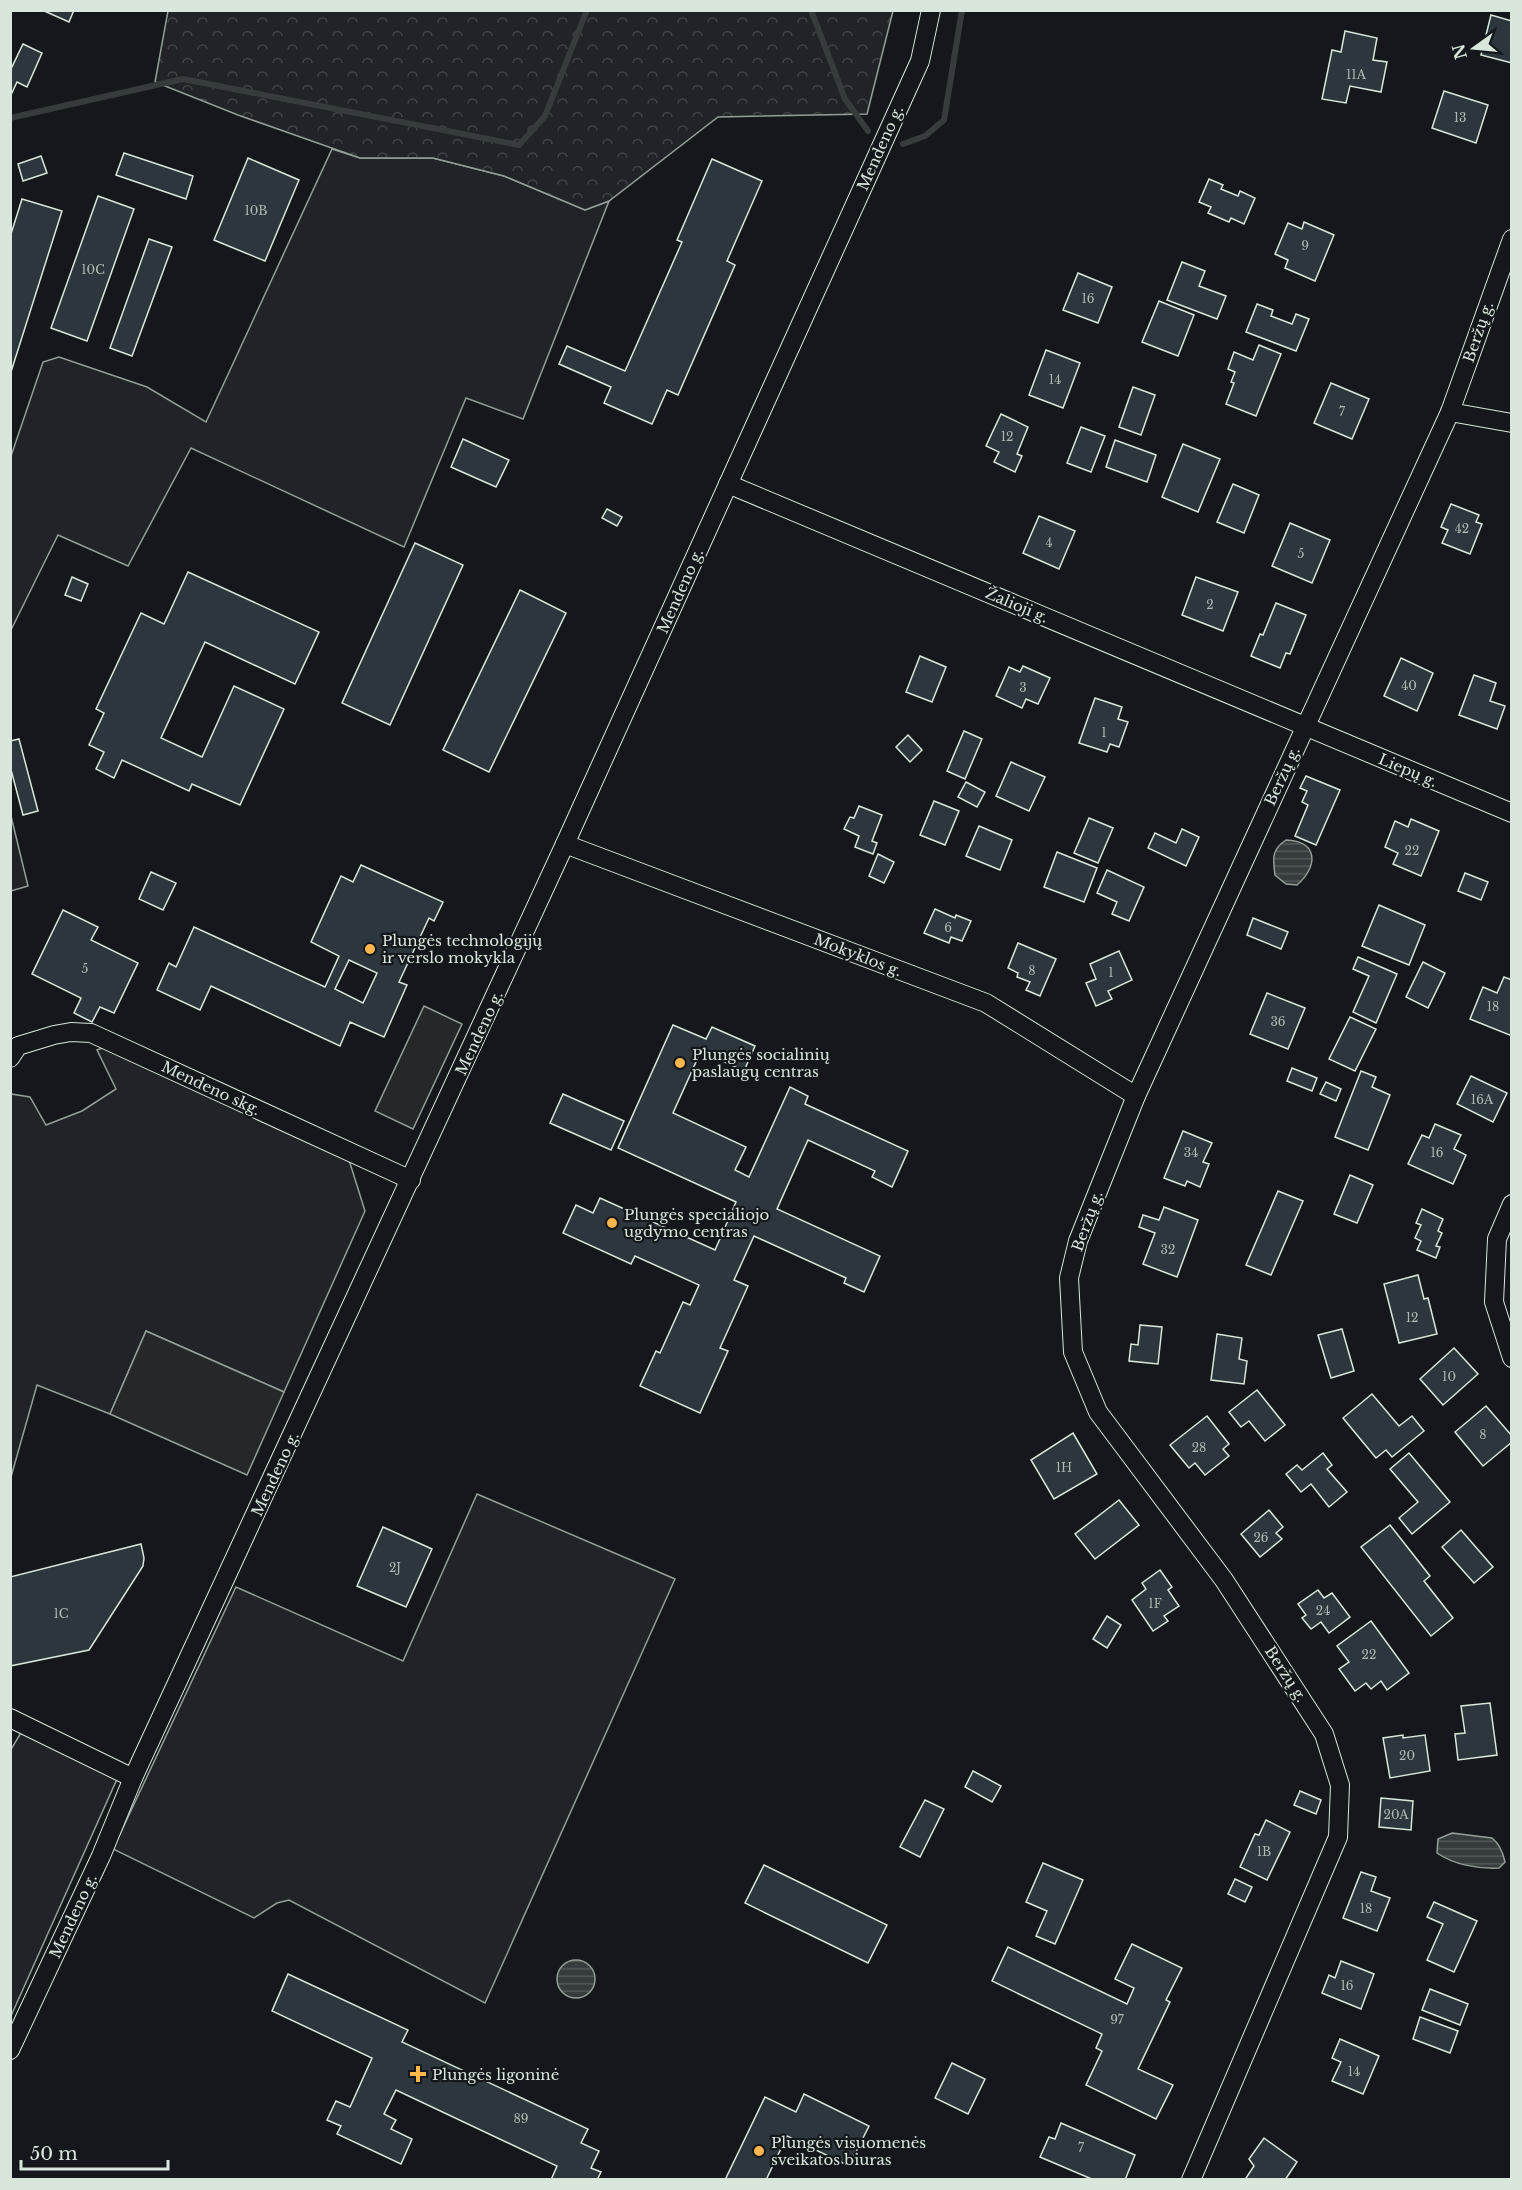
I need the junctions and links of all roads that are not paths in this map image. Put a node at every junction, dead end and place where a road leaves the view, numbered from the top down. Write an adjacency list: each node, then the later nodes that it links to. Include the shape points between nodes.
1 (931, 10): 5 (street, Mendeno g., via 920,61)
2 (1512, 239): 3 (street, Beržų g.)
3 (1450, 412): 4 (street); 6 (street, Beržų g.)
4 (1512, 423)
5 (728, 484): 6 (street, Žalioji g.); 8 (street, Mendeno g.)
6 (1305, 726): 7 (street, Liepų g.); 10 (street, Beržų g.)
7 (1512, 813)
8 (565, 844): 10 (street, Mokyklos g., via 986,1004); 11 (street, Mendeno g.)
9 (10, 1058): 11 (street, Mendeno skg., via 18,1046 62,1034 92,1033)
10 (1136, 1096): 17 (street, Beržų g., via 1078,1241 1071,1269 1073,1352 1098,1412 1224,1580 1324,1734 1340,1785 1338,1837)
11 (411, 1180): 15 (street, Mendeno g.)
12 (1512, 1204): 13 (street, via 1497,1239 1494,1302)
13 (1512, 1358)
14 (10, 1718): 15 (street)
15 (133, 1778): 16 (street, Mendeno g.)
16 (10, 2050)
17 (1191, 2180)

